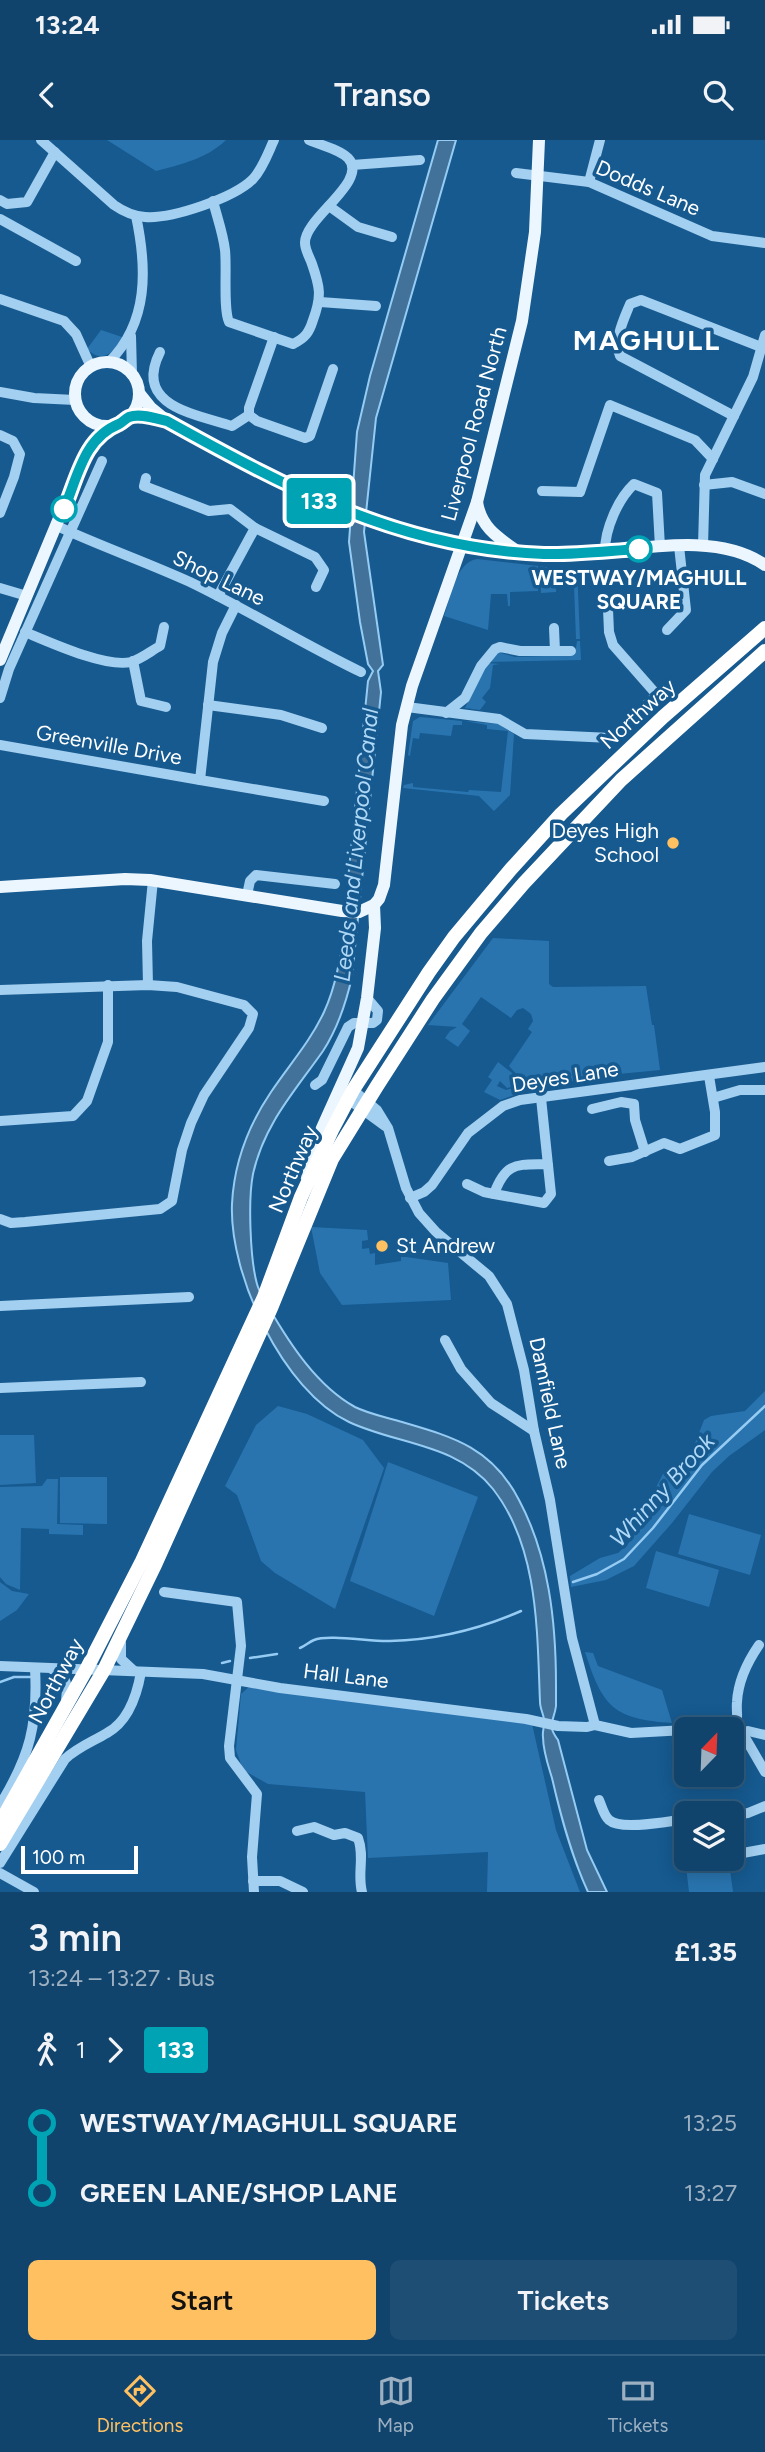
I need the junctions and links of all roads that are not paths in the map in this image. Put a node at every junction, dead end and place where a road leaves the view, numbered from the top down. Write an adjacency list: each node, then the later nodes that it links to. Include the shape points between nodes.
1 (41, 140): 6 (street)
2 (274, 140): 12 (street, via 253,179)
3 (309, 140): 8 (street, via 347,157)
4 (539, 140): 10 (main road, Liverpool Road North)
5 (600, 140): 11 (street)
6 (55, 152): 13 (street, via 27,202); 15 (street, via 114,205)
7 (419, 160): 8 (street)
8 (352, 165): 14 (street, via 345,187)
9 (516, 173): 10 (street, Dodds Lane)
10 (538, 175): 11 (street, Dodds Lane); 51 (main road, Liverpool Road North, via 522,321)
11 (589, 182): 18 (street, Dodds Lane, via 712,236)
12 (212, 201): 15 (street, via 160,216); 25 (street, via 225,246 225,314 229,322)
13 (3, 202): 16 (street)
14 (329, 206): 17 (street, via 358,227); 21 (street, via 312,224 305,244)
15 (136, 216): 23 (street, via 144,280)
16 (0, 219): 19 (street)
17 (392, 237)
18 (765, 243)
19 (76, 261)
20 (0, 299): 29 (street, via 64,321 76,334)
21 (320, 302): 22 (street); 25 (street, via 302,340 293,344)
22 (376, 306)
23 (131, 332): 28 (street); 31 (street)
24 (765, 335): 26 (street)
25 (274, 337): 37 (street)
26 (761, 347): 32 (street); 38 (street, via 641,300 630,304 625,316 617,347 620,356)
27 (159, 352): 37 (street, via 152,376 158,394 170,406 232,426)
28 (109, 362): 29 (main road); 31 (main road)
29 (91, 367): 36 (main road, via 80,376)
30 (334, 369): 37 (street, via 310,436 305,438)
31 (132, 375): 35 (main road)
32 (752, 377): 33 (street); 38 (street)
33 (765, 380)
34 (0, 392): 36 (street)
35 (139, 393): 40 (main road); 41 (main road)
36 (75, 400): 39 (main road)
37 (249, 415)
38 (734, 416): 45 (street)
39 (85, 417): 42 (main road); 44 (main road)
40 (129, 417): 41 (main road); 42 (main road)
41 (167, 421): 56 (main road, via 277,482 335,508)
42 (110, 426): 44 (main road)
43 (0, 435): 52 (street, via 13,441 20,454)
44 (87, 451): 53 (main road)
45 (713, 459): 48 (street); 49 (street, via 695,440 610,405 580,492)
46 (102, 461): 55 (street)
47 (146, 478): 54 (street, via 144,486 209,511 230,509)
48 (704, 485): 50 (street, via 732,482); 57 (street)
49 (542, 491)
50 (765, 494)
51 (477, 502): 56 (main road, Liverpool Road North); 61 (main road, via 486,528)
52 (0, 513)
53 (57, 526): 55 (street, Shop Lane); 65 (main road)
54 (255, 528): 64 (street, via 314,557 324,570); 66 (street)
55 (69, 532): 66 (street, Shop Lane); 73 (street)
56 (461, 543): 61 (main road); 83 (main road, Liverpool Road North)
57 (703, 545): 58 (main road); 62 (main road, via 732,550)
58 (679, 546): 59 (main road); 72 (street, via 686,610)
59 (660, 547): 60 (main road); 60 (street, via 657,493 634,484 623,495)
60 (605, 551): 61 (main road)
61 (520, 552)
62 (765, 565)
63 (0, 587): 65 (street)
64 (316, 587)
65 (27, 596): 77 (main road)
66 (218, 596): 67 (street, Shop Lane)
67 (236, 605): 79 (street, Shop Lane); 81 (street, Greenville Drive, via 217,646)
68 (608, 609): 84 (street, via 613,645 657,695 611,738 525,734 499,719)
69 (164, 626): 78 (street, via 160,646)
70 (554, 628): 75 (street)
71 (765, 628): 104 (highway, Northway, via 653,726 510,869 429,972)
72 (667, 630)
73 (25, 632): 78 (street, via 91,656); 80 (street)
74 (571, 650): 75 (street)
75 (555, 651): 84 (street, via 495,649 466,698)
76 (765, 651): 104 (highway, Northway, via 621,780 524,883 481,933)
77 (0, 660)
78 (133, 661): 82 (street, via 141,702)
79 (361, 672)
80 (0, 698)
81 (208, 705): 85 (street, via 281,715); 87 (street, Greenville Drive)
82 (166, 707)
83 (407, 707): 84 (street); 93 (main road, Liverpool Road North, via 384,885)
84 (446, 713)
85 (322, 727)
86 (0, 745): 87 (street, Greenville Drive)
87 (200, 780): 88 (street)
88 (324, 801)
89 (153, 880): 91 (main road); 92 (main road); 95 (street)
90 (335, 884): 92 (street, via 256,875)
91 (0, 887)
92 (247, 895): 93 (main road, via 342,911 359,912)
93 (374, 905): 97 (main road, Liverpool Road North)
94 (108, 985): 95 (street); 96 (street); 106 (street, via 108,1042 81,1109 74,1116)
95 (148, 985): 114 (street, via 177,987 244,1005 253,1014 191,1124 172,1201 160,1209 11,1223)
96 (0, 990)
97 (362, 1022): 100 (street, via 348,1027 322,1080); 112 (main road, Liverpool Road North, via 358,1048 322,1128)
98 (765, 1067): 99 (street, Deyes Lane)
99 (709, 1076): 102 (street, Deyes Lane); 103 (street)
100 (315, 1085)
101 (765, 1090): 103 (street, via 740,1090)
102 (541, 1098): 109 (street); 113 (street, Deyes Lane, via 511,1103 489,1115 468,1133 432,1185)
103 (713, 1098): 107 (street, via 715,1135 680,1149 664,1143)
104 (357, 1100): 112 (highway, Northway, via 332,1130); 113 (street, Damfield Lane, via 388,1128); 116 (highway, Northway)
105 (592, 1109): 107 (street, via 621,1102 634,1104)
106 (0, 1121)
107 (645, 1152): 108 (street)
108 (609, 1161)
109 (548, 1164): 111 (street, via 508,1170 500,1176); 111 (street, via 551,1194 544,1203)
110 (467, 1184): 111 (street)
111 (494, 1194)
112 (301, 1197): 116 (highway, Northway)
113 (410, 1198): 122 (street, Damfield Lane, via 436,1232 489,1276 507,1304)
114 (0, 1219)
115 (189, 1297): 117 (street)
116 (267, 1303): 118 (highway, Northway)
117 (0, 1306)
118 (257, 1326): 124 (highway, Northway); 129 (highway, Northway)
119 (445, 1340): 122 (street, via 461,1369 491,1403)
120 (141, 1382): 121 (street)
121 (0, 1388)
122 (534, 1431): 135 (street, Damfield Lane, via 572,1638)
123 (164, 1592): 132 (street, via 237,1602 241,1646)
124 (123, 1632): 130 (highway, Northway); 131 (street, via 120,1656)
125 (762, 1645): 134 (street, via 748,1663 740,1686)
126 (0, 1666): 127 (street, Hall Lane)
127 (35, 1668): 128 (street, Hall Lane); 142 (street, Northway, via 30,1740)
128 (49, 1669): 129 (street, Hall Lane); 133 (street, via 66,1681)
129 (86, 1670): 130 (street, Hall Lane); 133 (highway, Northway)
130 (104, 1670): 131 (street, Hall Lane); 148 (highway, Northway)
131 (138, 1672): 132 (street, Hall Lane); 151 (street, via 138,1690 126,1715 110,1732 79,1746 65,1759)
132 (236, 1679): 135 (street, Hall Lane, via 558,1726); 153 (street, via 230,1758 257,1794)
133 (64, 1711): 146 (highway, Northway)
134 (738, 1717)
135 (595, 1725): 136 (street, Hall Lane, via 631,1732)
136 (674, 1730)
137 (744, 1731): 138 (street)
138 (765, 1735)
139 (744, 1739): 140 (street)
140 (765, 1772)
141 (599, 1800): 145 (street, via 606,1819 614,1824)
142 (0, 1805)
143 (765, 1807): 144 (street)
144 (744, 1814)
145 (674, 1820)
146 (0, 1823)
147 (297, 1830): 156 (street, via 314,1827 358,1838 363,1851)
148 (0, 1843)
149 (765, 1849): 150 (street)
150 (744, 1853)
151 (0, 1863)
152 (0, 1873): 154 (street)
153 (254, 1886): 155 (street, via 280,1881)
154 (34, 1892)
155 (303, 1892)
156 (362, 1892)

